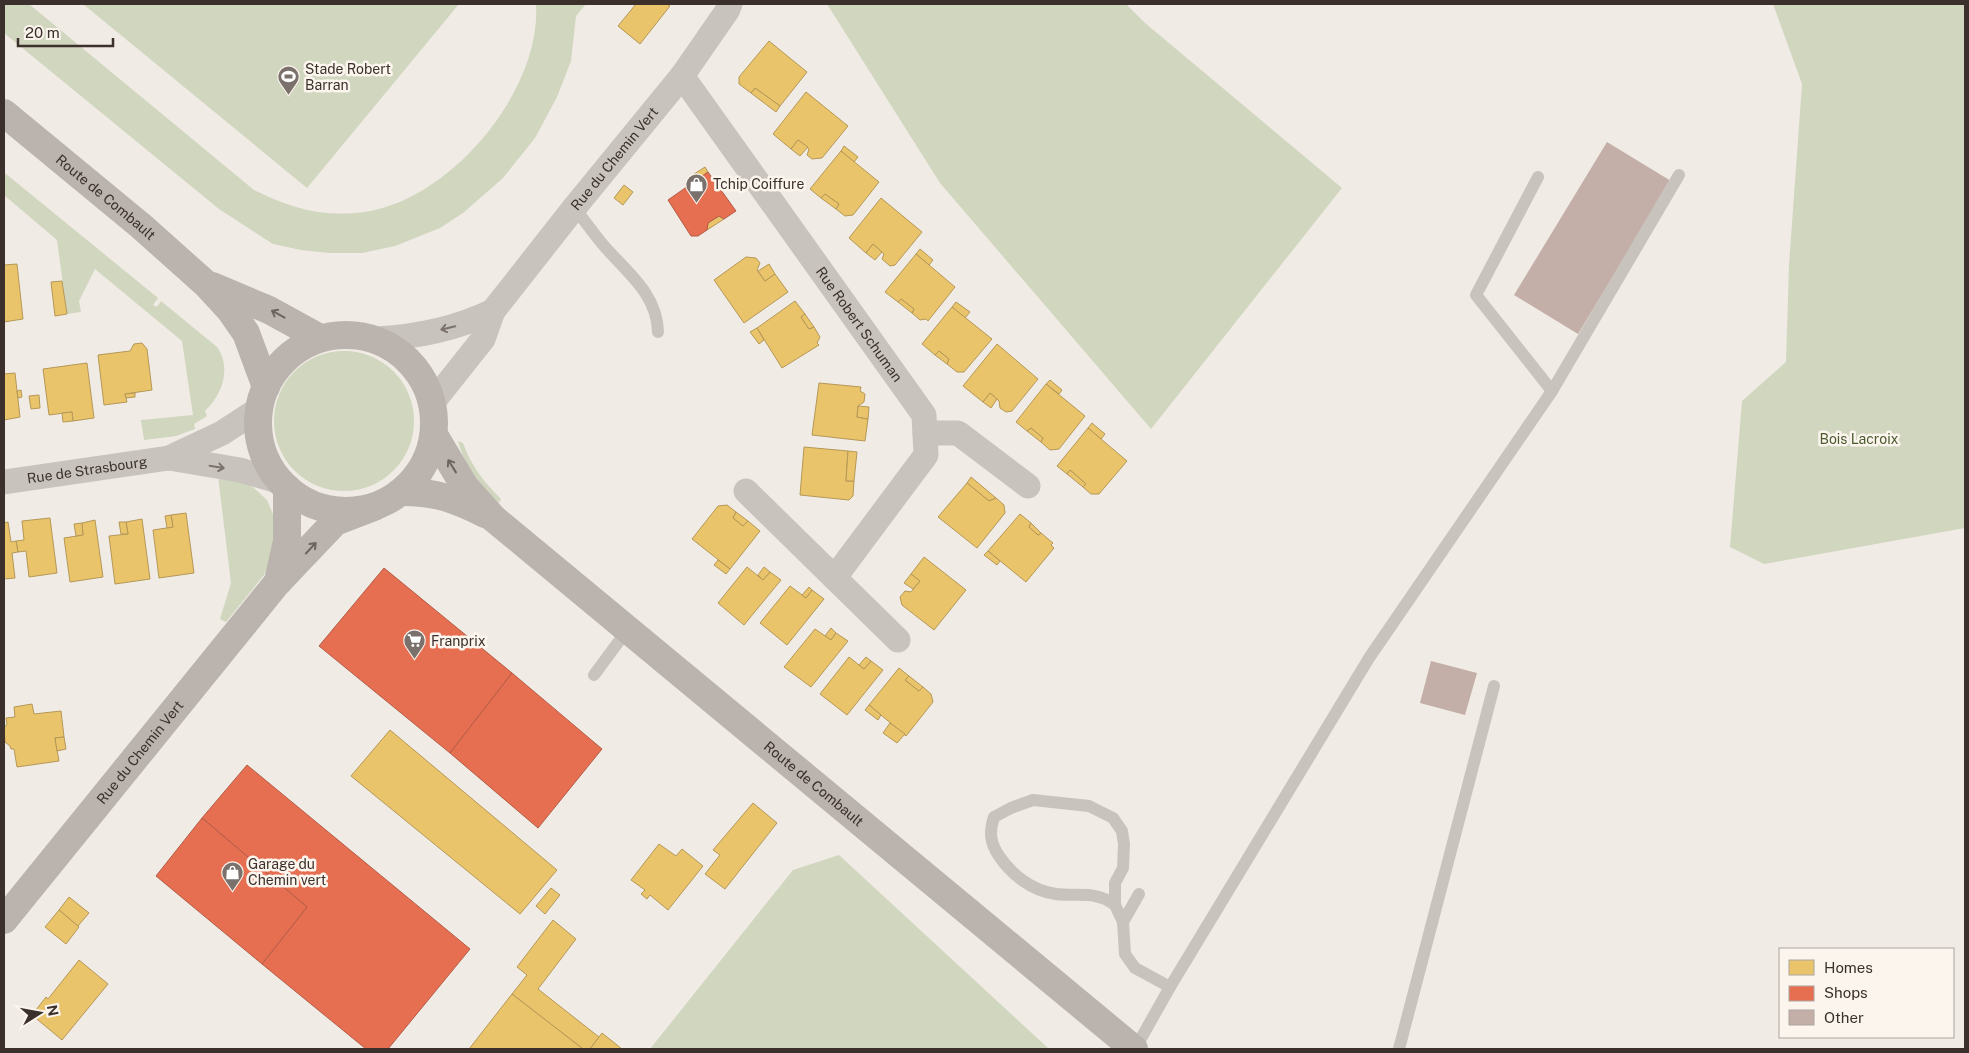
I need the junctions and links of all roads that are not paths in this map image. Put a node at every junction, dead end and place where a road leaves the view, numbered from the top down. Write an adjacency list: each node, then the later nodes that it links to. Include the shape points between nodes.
1 (730, 4): 2 (street, Rue du Chemin Vert)
2 (682, 76): 6 (street, Rue du Chemin Vert); 15 (street, Rue Robert Schuman, via 924,415)
3 (4, 113): 7 (street, Route de Combault)
4 (1679, 174): 12 (lane)
5 (1538, 177): 12 (lane, via 1476,295)
6 (574, 208): 8 (street, Rue du Chemin Vert); 9 (lane, via 638,280 654,309)
7 (206, 284): 10 (street, Route de Combault, one-way to 7, via 269,310); 13 (street, Route de Combault, via 246,332)
8 (493, 311): 11 (street, Rue du Chemin Vert, one-way to 11, via 470,322 417,336); 14 (street, Rue du Chemin Vert, via 483,339)
9 (658, 332)
10 (320, 338): 11 (street, Route de Combault, via 348,335); 13 (street, Route de Combault, via 293,352 278,368)
11 (375, 339): 14 (street, Route de Combault, via 412,363)
12 (1552, 391): 35 (lane, via 1369,658)
13 (262, 398): 17 (street, Rue de Strasbourg, via 222,433); 19 (street, Route de Combault, via 259,429 262,448 266,460)
14 (433, 402): 16 (street, Route de Combault)
15 (925, 432): 20 (street, via 958,432); 25 (street, Rue Robert Schuman, via 926,455)
16 (434, 436): 22 (street, Route de Combault, via 418,476); 24 (street, Route de Combault, one-way to 16, via 465,487)
17 (170, 458): 18 (street, Rue de Strasbourg); 19 (street, Rue de Strasbourg, one-way to 19, via 240,470)
18 (4, 482)
19 (284, 485): 23 (street, Route de Combault, via 301,499 318,507 337,511); 26 (street, Rue du Chemin Vert, via 287,541)
20 (1028, 486)
21 (746, 491): 25 (street)
22 (403, 492): 23 (street, Route de Combault); 24 (street, Route de Combault, via 426,492 457,500)
23 (374, 507): 26 (street, Rue du Chemin Vert, one-way to 23, via 335,522)
24 (493, 518): 27 (street, Route de Combault)
25 (835, 578): 28 (street)
26 (277, 583): 33 (street, Rue du Chemin Vert)
27 (628, 629): 29 (lane); 36 (street, Route de Combault)
28 (898, 640)
29 (594, 675)
30 (1494, 686): 37 (lane)
31 (1139, 894): 34 (lane)
32 (1116, 905): 32 (lane, via 1115,882 1123,868 1124,844 1122,831 1113,818 1089,806 1032,800 994,817 989,830 993,848 1016,878 1055,894 1098,896); 34 (lane)
33 (4, 920)
34 (1123, 922): 35 (lane, via 1125,954 1135,968)
35 (1170, 987): 36 (lane)
36 (1134, 1049)
37 (1399, 1049)

